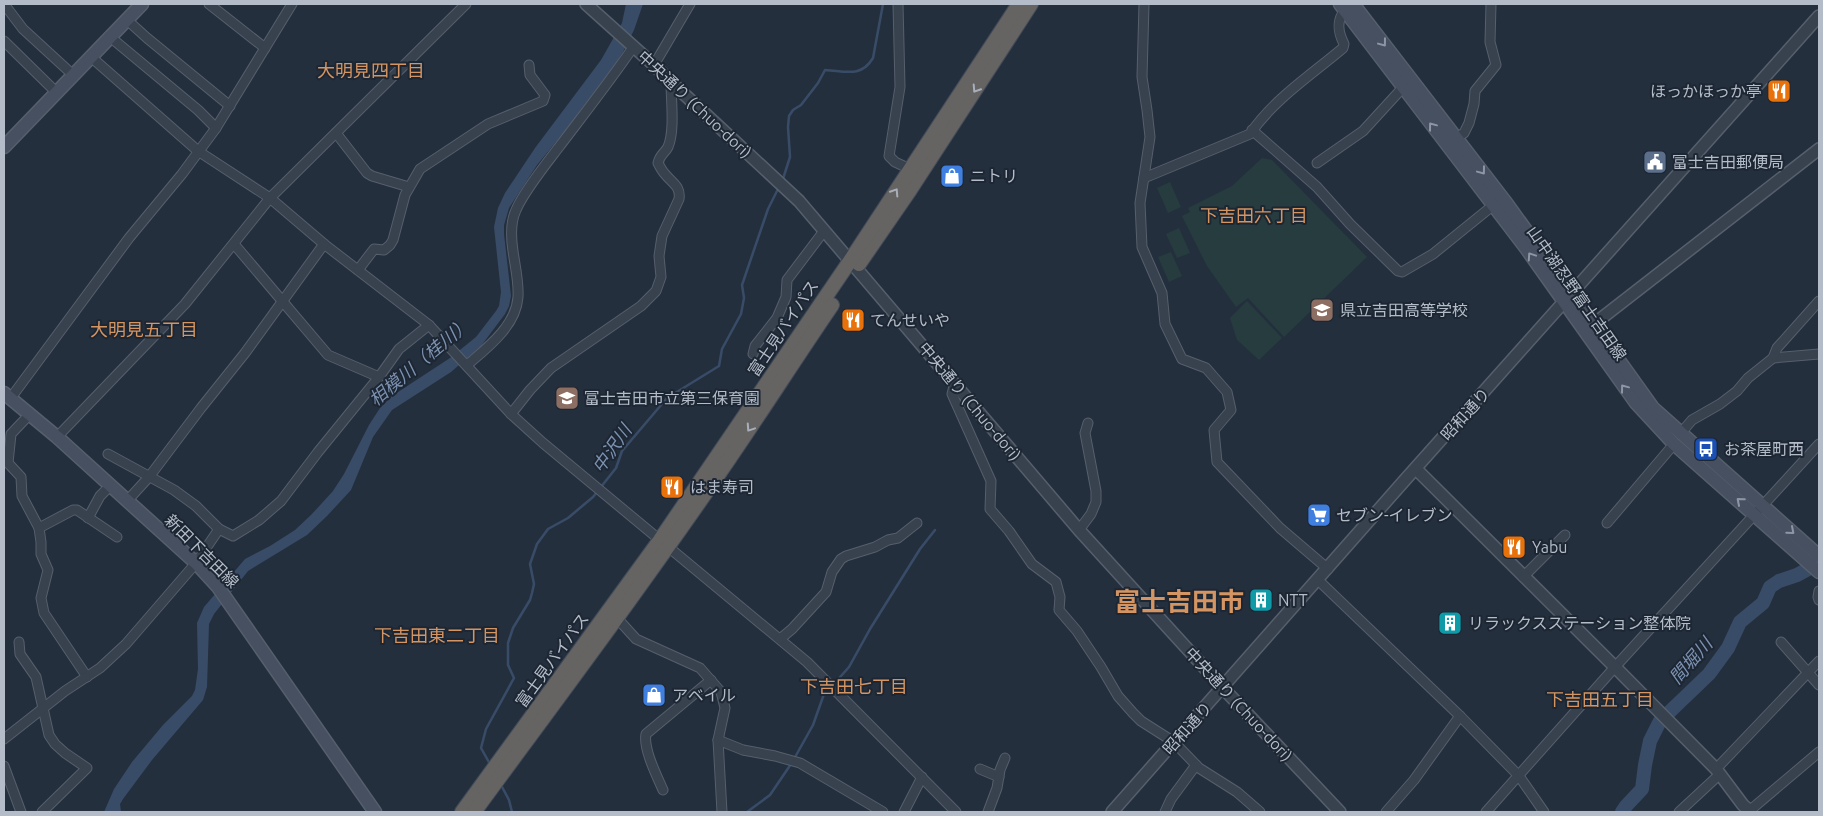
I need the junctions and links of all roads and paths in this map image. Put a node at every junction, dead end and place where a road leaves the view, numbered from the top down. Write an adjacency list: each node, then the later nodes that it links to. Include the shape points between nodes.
1 (4, 4): 23 (street, via 23,28)
2 (209, 4): 19 (street)
3 (292, 4): 19 (street)
4 (466, 4): 30 (street)
5 (586, 4): 18 (street, 中央通り (Chuo-dori))
6 (690, 4): 22 (street)
7 (898, 4): 36 (street, via 900,87 888,156)
8 (1019, 4): 36 (highway, 富士見バイパス)
9 (1031, 4): 44 (highway, 富士見バイパス, one-way to 44, via 910,190)
10 (1144, 4): 37 (street, via 1142,77 1150,137)
11 (1490, 4): 31 (street, via 1490,42 1496,65 1475,91 1464,133)
12 (139, 5): 15 (main road)
13 (1346, 6): 25 (main road, 山中湖忍野富士吉田線); 29 (street, via 1338,20 1343,48 1285,94)
14 (1819, 16): 46 (street, 昭和通り)
15 (126, 19): 16 (main road); 27 (street)
16 (109, 36): 20 (main road); 28 (street)
17 (4, 41): 26 (street)
18 (633, 46): 22 (street, 中央通り (Chuo-dori)); 54 (street, via 518,205 512,232 518,290 516,307 501,332)
19 (265, 48): 27 (street)
20 (90, 56): 23 (main road); 34 (street)
21 (529, 65): 38 (street, via 530,75 546,95 543,101 488,124 420,169)
22 (654, 65): 24 (street, 中央通り (Chuo-dori))
23 (72, 74): 26 (main road)
24 (671, 82): 41 (street, 中央通り (Chuo-dori), via 799,201); 58 (street, via 671,131 668,147 659,156 658,163 680,192 662,236 659,256 661,277 656,291 641,306 551,368)
25 (1407, 84): 31 (main road, 山中湖忍野富士吉田線); 35 (street, via 1363,131)
26 (56, 92): 32 (main road)
27 (230, 106): 28 (street)
28 (216, 128): 34 (street)
29 (1252, 130): 37 (street, via 1250,134); 40 (street, via 1312,182 1350,224 1402,272 1433,254)
30 (336, 133): 38 (street, via 367,173); 39 (street)
31 (1452, 141): 40 (main road, 山中湖忍野富士吉田線)
32 (4, 147)
33 (1819, 149): 49 (street)
34 (198, 151): 39 (street); 57 (street)
35 (1317, 162)
36 (910, 169): 44 (highway, 富士見バイパス, one-way to 36)
37 (1144, 178): 81 (street, via 1140,203 1142,247 1162,293 1165,324 1182,359 1206,368 1227,392 1231,410 1214,430 1218,462 1280,528)
38 (409, 187): 45 (street, via 390,245 384,250 374,249)
39 (270, 198): 42 (street); 43 (street)
40 (1497, 202): 46 (main road, 山中湖忍野富士吉田線)
41 (824, 231): 44 (street, 中央通り (Chuo-dori)); 51 (street, via 787,280 786,297)
42 (234, 244): 48 (street); 61 (street, via 185,304)
43 (324, 244): 45 (street); 48 (street)
44 (853, 264): 56 (street, 中央通り (Chuo-dori)); 78 (highway, 富士見バイパス, via 729,459)
45 (358, 270): 50 (street)
46 (1568, 299): 49 (main road, 山中湖忍野富士吉田線); 62 (main road, 山中湖忍野富士吉田線, one-way to 46, via 1636,403); 65 (street, 昭和通り)
47 (1819, 301): 53 (street, via 1777,348)
48 (283, 302): 55 (street, via 328,355); 66 (street)
49 (1594, 324): 62 (main road, 山中湖忍野富士吉田線)
50 (429, 326): 54 (street); 55 (street, via 399,349)
51 (753, 354)
52 (1819, 354): 53 (street)
53 (1773, 358): 62 (street, via 1737,391 1692,420)
54 (467, 365): 58 (street)
55 (379, 377): 74 (street, via 281,501 233,536)
56 (955, 383): 75 (street, 中央通り (Chuo-dori)); 102 (street, via 952,394 991,481 990,509 1032,564 1056,582 1059,610 1118,696 1141,721)
57 (6, 399): 59 (main road, 新田下吉田線)
58 (512, 414): 78 (street)
59 (29, 415): 61 (main road, 新田下吉田線); 73 (street, via 11,434 8,464 21,477 22,496)
60 (1088, 423): 75 (street, via 1084,433 1096,502)
61 (57, 437): 67 (main road, 新田下吉田線)
62 (1677, 439): 69 (main road, 山中湖忍野富士吉田線); 72 (street)
63 (1819, 444): 69 (street)
64 (108, 454): 66 (street)
65 (1416, 469): 81 (street, 昭和通り); 83 (street)
66 (149, 477): 68 (street); 74 (street, via 196,506)
67 (110, 486): 68 (main road, 新田下吉田線); 70 (street, via 100,496)
68 (127, 501): 80 (main road, 新田下吉田線)
69 (1759, 511): 79 (main road, 山中湖忍野富士吉田線); 92 (street)
70 (88, 518): 73 (street, via 73,510); 77 (street)
71 (917, 523): 88 (street, via 898,538 841,559 832,572 826,592)
72 (1607, 523)
73 (39, 528): 94 (street, via 41,554 48,570 41,598 44,614)
74 (218, 529): 80 (street)
75 (1079, 530): 97 (street, 中央通り (Chuo-dori))
76 (1565, 536): 83 (street)
77 (117, 538)
78 (664, 543): 87 (highway, 富士見バイパス); 88 (street); 109 (highway, 富士見バイパス)
79 (1811, 554): 82 (main road, 山中湖忍野富士吉田線)
80 (196, 563): 94 (street, via 126,644); 116 (main road, 新田下吉田線, via 230,602)
81 (1328, 569): 84 (street, 昭和通り)
82 (1818, 571)
83 (1523, 577): 92 (street)
84 (1318, 580): 97 (street, 昭和通り); 99 (street)
85 (1819, 592): 86 (street)
86 (1819, 600)
87 (617, 618): 95 (street, via 636,639 700,668); 109 (highway, 富士見バイパス)
88 (780, 639): 111 (street)
89 (19, 642): 98 (street, via 20,654 36,677)
90 (1781, 642): 93 (street)
91 (1819, 661): 93 (street)
92 (1615, 667): 108 (street); 110 (street)
93 (1807, 672): 96 (street); 108 (street)
94 (87, 677): 98 (street)
95 (712, 680): 101 (street, via 721,692 725,708); 113 (street, via 646,734 648,751)
96 (1819, 685)
97 (1222, 688): 102 (street, 昭和通り); 127 (street, 中央通り (Chuo-dori))
98 (43, 708): 100 (street); 115 (street, via 52,740 65,754 87,768)
99 (1460, 716): 110 (street); 128 (street, via 1414,780)
100 (4, 739)
101 (718, 740): 119 (street); 120 (street, via 743,750 800,763)
102 (1174, 742): 105 (street); 124 (street, 昭和通り)
103 (1819, 752): 132 (street)
104 (1005, 758): 112 (street)
105 (1196, 764): 125 (street); 126 (street, via 1238,792)
106 (4, 766): 114 (street)
107 (980, 769): 112 (street)
108 (1718, 772): 131 (street); 132 (street)
109 (495, 776): 117 (highway, 富士見バイパス); 118 (highway, 富士見バイパス)
110 (1519, 776): 129 (street); 130 (street)
111 (922, 777): 121 (street); 122 (street)
112 (998, 777): 123 (street)
113 (663, 790)
114 (22, 812)
115 (42, 812)
116 (376, 812)
117 (462, 812)
118 (474, 812)
119 (722, 812)
120 (883, 812)
121 (904, 812)
122 (956, 812)
123 (988, 812)
124 (1112, 812)
125 (1165, 812)
126 (1260, 812)
127 (1340, 812)
128 (1386, 812)
129 (1486, 812)
130 (1544, 812)
131 (1679, 812)
132 (1750, 812)

